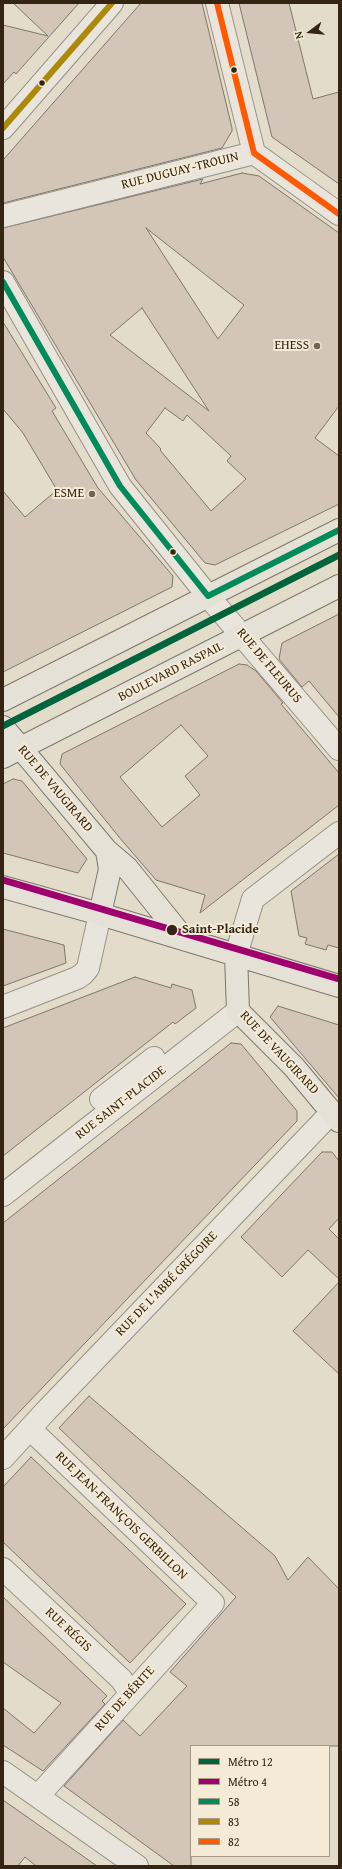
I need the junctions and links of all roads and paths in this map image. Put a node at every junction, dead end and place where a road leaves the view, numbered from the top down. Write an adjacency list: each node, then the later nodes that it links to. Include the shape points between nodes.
1 (112, 3): 3 (street)
2 (217, 3): 4 (street, RUE DUGUAY-TROUIN)
3 (3, 128)
4 (254, 153): 5 (street); 6 (street, RUE DUGUAY-TROUIN)
5 (339, 214)
6 (3, 216)
7 (3, 282): 10 (street, RUE DE FLEURUS, via 120,486)
8 (339, 530): 10 (main road)
9 (339, 586): 11 (main road, BOULEVARD RASPAIL)
10 (208, 596): 11 (street, RUE DE FLEURUS); 12 (main road)
11 (243, 635): 14 (street, RUE DE FLEURUS); 15 (main road, BOULEVARD RASPAIL)
12 (3, 700)
13 (3, 727): 15 (main road, RUE DE VAUGIRARD)
14 (339, 749)
15 (12, 753): 17 (main road, RUE DE VAUGIRARD)
16 (339, 833): 21 (street, via 253,899)
17 (107, 851): 19 (main road, via 110,869); 20 (main road, RUE DE VAUGIRARD, via 127,868)
18 (3, 888): 19 (main road)
19 (100, 914): 20 (main road); 23 (street, via 88,968 83,974)
20 (184, 939): 21 (main road)
21 (236, 955): 22 (main road); 24 (main road, RUE DE VAUGIRARD)
22 (339, 986)
23 (3, 1007)
24 (238, 1011): 25 (street, RUE SAINT-PLACIDE); 27 (main road, RUE DE VAUGIRARD, via 294,1067)
25 (185, 1053): 26 (street, via 158,1055); 28 (street, RUE SAINT-PLACIDE)
26 (101, 1099)
27 (336, 1116): 29 (street, RUE DE L'ABBÉ GRÉGOIRE)
28 (3, 1195)
29 (30, 1429): 30 (street, RUE DE L'ABBÉ GRÉGOIRE); 32 (street, RUE JEAN-FRANÇOIS GERBILLON)
30 (3, 1458)
31 (3, 1569): 33 (street, RUE RÉGIS, via 121,1680)
32 (213, 1603): 33 (street, RUE DE BÉRITE)
33 (130, 1692): 35 (street, RUE DE BÉRITE)
34 (3, 1772): 35 (street)
35 (38, 1796): 36 (street)
36 (137, 1866)

